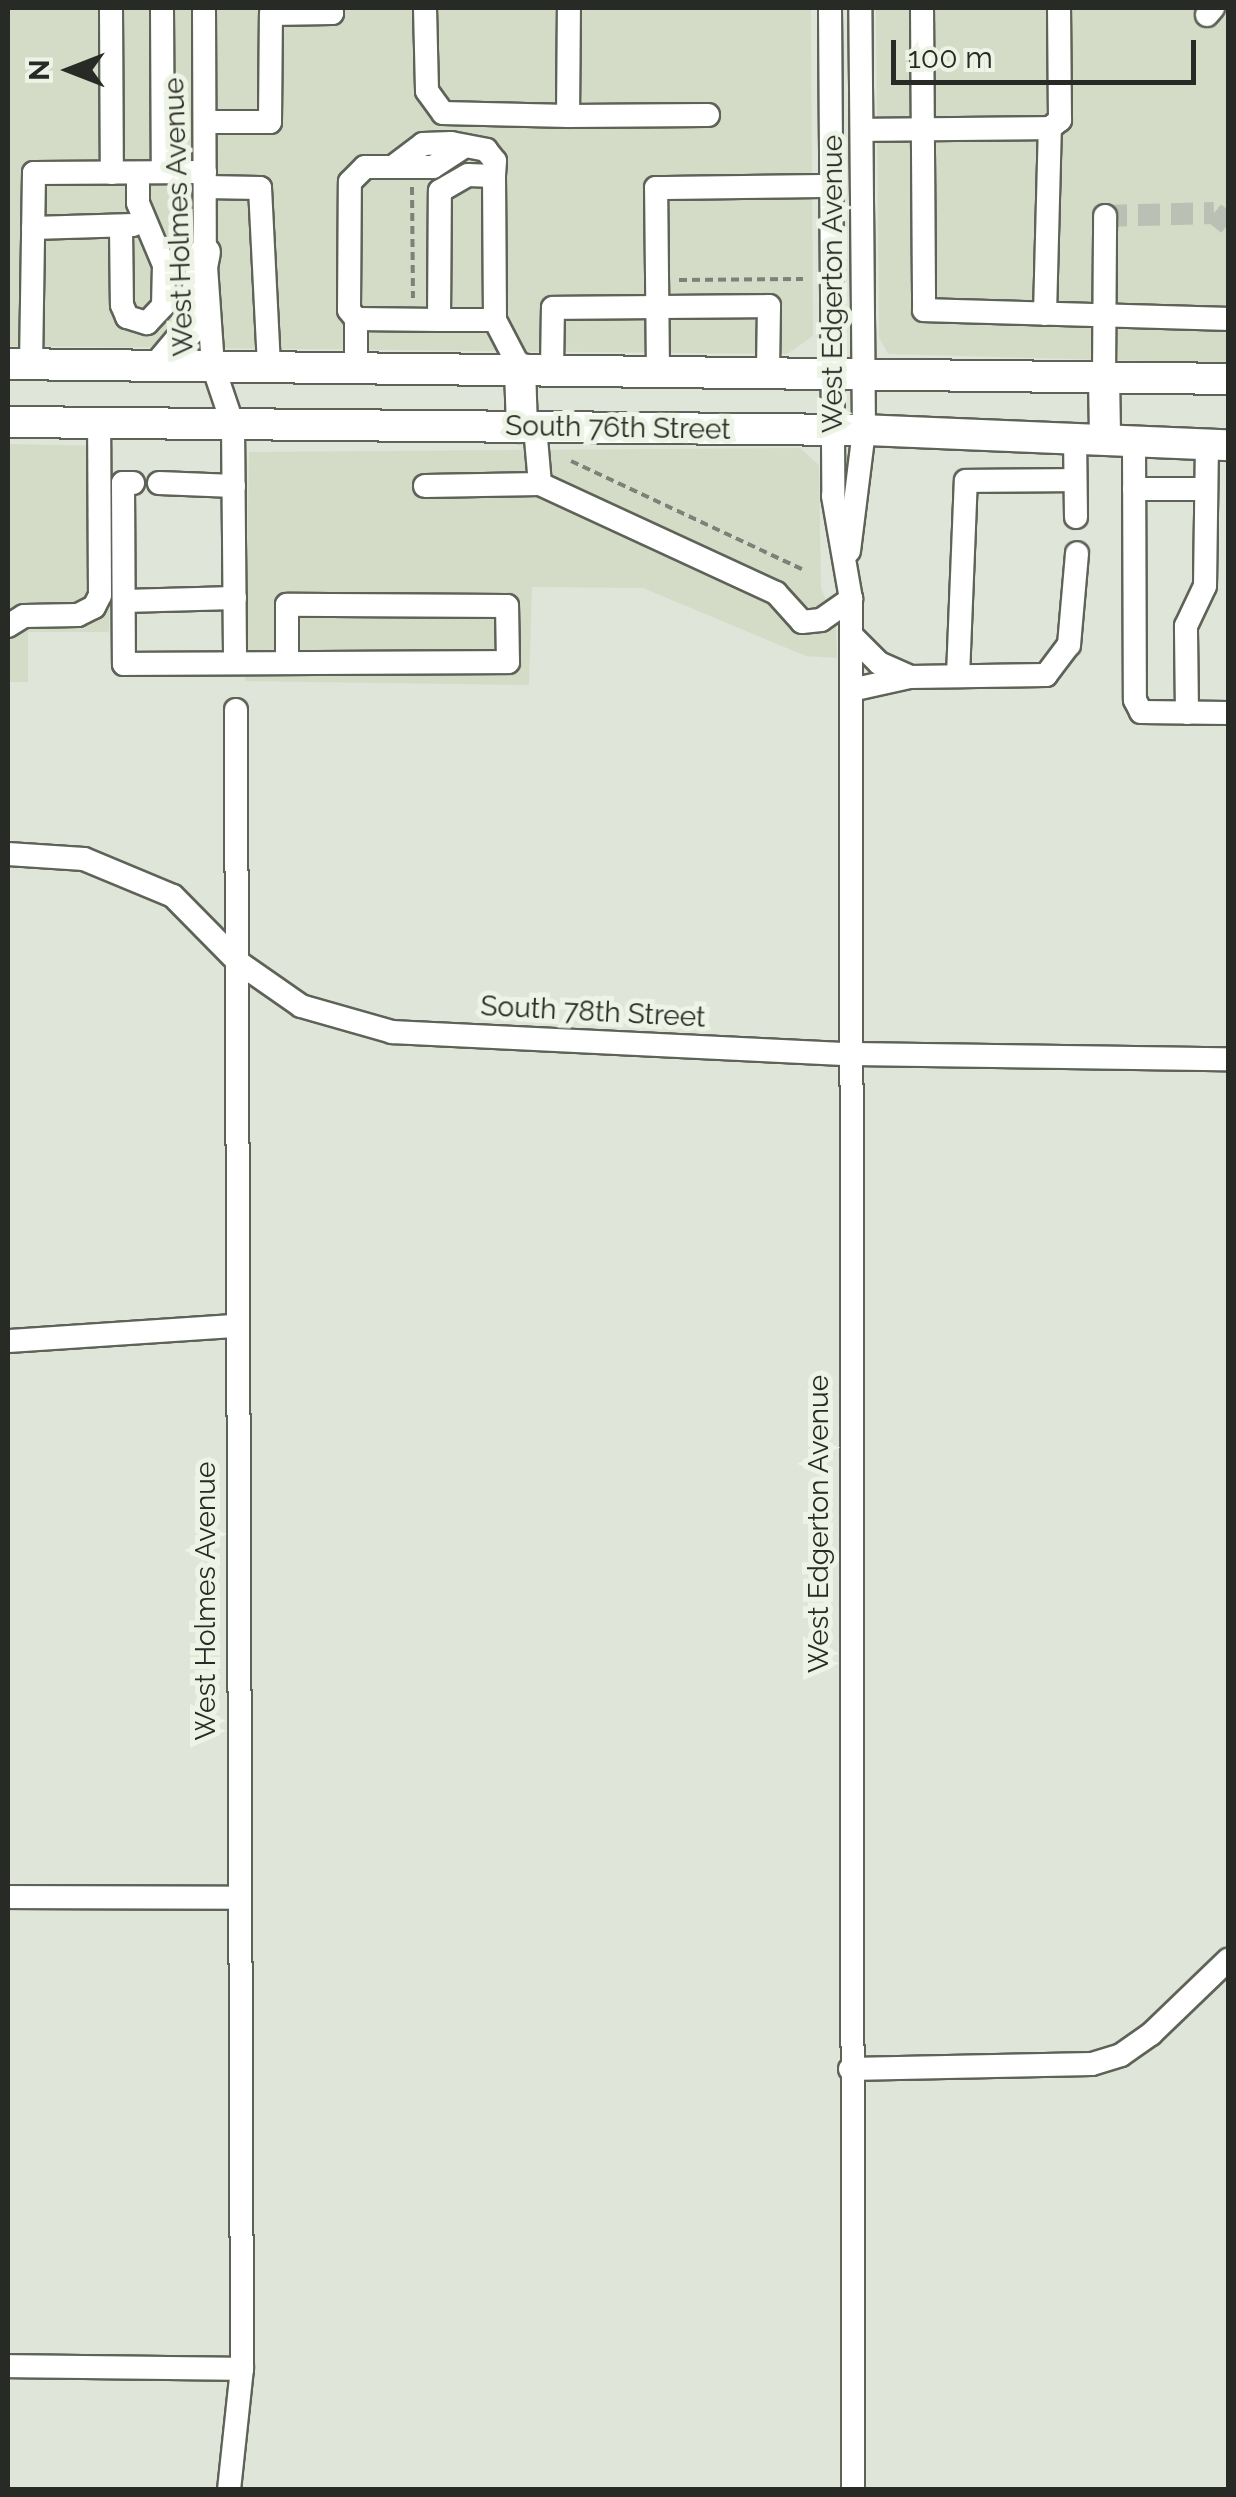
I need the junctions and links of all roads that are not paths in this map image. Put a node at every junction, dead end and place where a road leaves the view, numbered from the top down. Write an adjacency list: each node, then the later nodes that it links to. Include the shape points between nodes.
1 (111, 8): 19 (street)
2 (162, 8): 18 (street)
3 (204, 8): 13 (street, West Holmes Avenue)
4 (331, 8): 13 (street, via 271,14 270,122)
5 (425, 8): 12 (street, via 427,91 443,113)
6 (569, 8): 12 (street)
7 (830, 8): 22 (street, West Edgerton Avenue)
8 (860, 8): 15 (street, West Edgerton Avenue)
9 (922, 8): 16 (street)
10 (1059, 8): 14 (street, via 1060,120)
11 (708, 115): 12 (street)
12 (568, 116)
13 (205, 122): 21 (street, West Holmes Avenue)
14 (1050, 128): 16 (street); 29 (street)
15 (862, 130): 16 (street); 45 (street, West Edgerton Avenue)
16 (923, 130): 29 (street, via 924,310)
17 (138, 172): 18 (street); 19 (street); 24 (street)
18 (163, 172): 21 (street)
19 (112, 173): 25 (street, via 34,173)
20 (494, 176): 31 (street, via 495,161 486,150 464,147 433,167 365,167 350,182 349,310); 33 (street, via 468,175 440,192); 34 (street)
21 (205, 179): 27 (street, West Holmes Avenue); 38 (street, via 260,188)
22 (831, 186): 28 (street, via 656,188); 44 (street, West Edgerton Avenue)
23 (1104, 216): 30 (street)
24 (146, 222): 26 (street); 26 (street, via 164,264 164,306 147,323 127,316 122,305)
25 (33, 228): 26 (street); 35 (street)
26 (121, 228)
27 (205, 252): 36 (main road, via 190,329); 37 (street, West Holmes Avenue)
28 (658, 308): 41 (street, via 553,308); 42 (street); 43 (street, via 769,306)
29 (1045, 314): 30 (street)
30 (1104, 317): 32 (street); 46 (street)
31 (356, 319): 33 (street); 39 (street)
32 (1228, 319)
33 (440, 320): 34 (street)
34 (495, 320): 40 (street)
35 (19, 365): 36 (main road, South 76th Street)
36 (159, 366): 37 (main road, South 76th Street)
37 (213, 366): 38 (main road, South 76th Street); 50 (street, West Holmes Avenue)
38 (269, 366): 39 (main road, South 76th Street)
39 (356, 367): 40 (main road, South 76th Street)
40 (520, 368): 41 (main road, South 76th Street); 51 (main road)
41 (552, 368): 42 (main road, South 76th Street)
42 (658, 370): 43 (main road, South 76th Street)
43 (768, 370): 44 (main road, South 76th Street)
44 (832, 371): 45 (main road, South 76th Street); 52 (street, West Edgerton Avenue)
45 (865, 372): 46 (main road, South 76th Street); 53 (street, West Edgerton Avenue)
46 (1104, 376): 47 (main road, South 76th Street); 54 (main road)
47 (1228, 379)
48 (8, 422): 49 (main road, South 76th Street)
49 (99, 424): 50 (main road, South 76th Street); 70 (street, via 100,595 78,615 24,616)
50 (233, 425): 51 (main road, South 76th Street); 60 (street, West Holmes Avenue)
51 (529, 427): 52 (main road, South 76th Street); 59 (street)
52 (831, 430): 53 (main road, South 76th Street); 66 (street, West Edgerton Avenue, via 833,496)
53 (864, 430): 54 (main road, South 76th Street); 66 (street, West Edgerton Avenue)
54 (1105, 438): 55 (main road, South 76th Street); 56 (street); 62 (street)
55 (1218, 445): 63 (street)
56 (1075, 480): 64 (street); 74 (street, via 966,481)
57 (133, 483): 69 (street, via 123,483)
58 (159, 483): 60 (street)
59 (540, 484): 61 (street); 68 (street, via 776,593 802,622 821,620)
60 (234, 486): 67 (street, West Holmes Avenue)
61 (424, 486)
62 (1134, 489): 63 (street); 78 (street, via 1135,700 1141,712)
63 (1206, 489): 78 (street, via 1206,586 1186,626)
64 (1076, 517)
65 (1078, 552): 74 (street, via 1060,664 1046,675 1017,679)
66 (847, 560): 68 (street, West Edgerton Avenue)
67 (234, 598): 69 (street); 73 (street, West Holmes Avenue)
68 (851, 599): 71 (street, West Edgerton Avenue)
69 (124, 601): 73 (street, via 124,664)
70 (8, 626)
71 (851, 636): 75 (street, via 879,663); 76 (street, West Edgerton Avenue)
72 (287, 661): 72 (street, via 508,662 507,606 287,605); 73 (street)
73 (235, 662)
74 (958, 676): 75 (street)
75 (910, 677): 76 (street)
76 (851, 690): 82 (street, West Edgerton Avenue)
77 (236, 710): 81 (street, West Holmes Avenue)
78 (1187, 712): 79 (street)
79 (1228, 713)
80 (8, 854): 81 (street, South 78th Street, via 84,859 173,896)
81 (238, 962): 82 (street, South 78th Street, via 301,1006 392,1032); 84 (street, West Holmes Avenue)
82 (847, 1054): 83 (street, South 78th Street); 89 (street, West Edgerton Avenue)
83 (1228, 1059)
84 (234, 1326): 85 (street); 87 (street, West Holmes Avenue)
85 (8, 1341)
86 (8, 1897): 87 (street)
87 (238, 1898): 91 (street, West Holmes Avenue)
88 (1228, 1960): 89 (street, via 1151,2034 1092,2064)
89 (850, 2069): 93 (street, West Edgerton Avenue)
90 (8, 2366): 91 (street)
91 (242, 2369): 92 (street, West Holmes Avenue)
92 (229, 2490)
93 (853, 2490)

